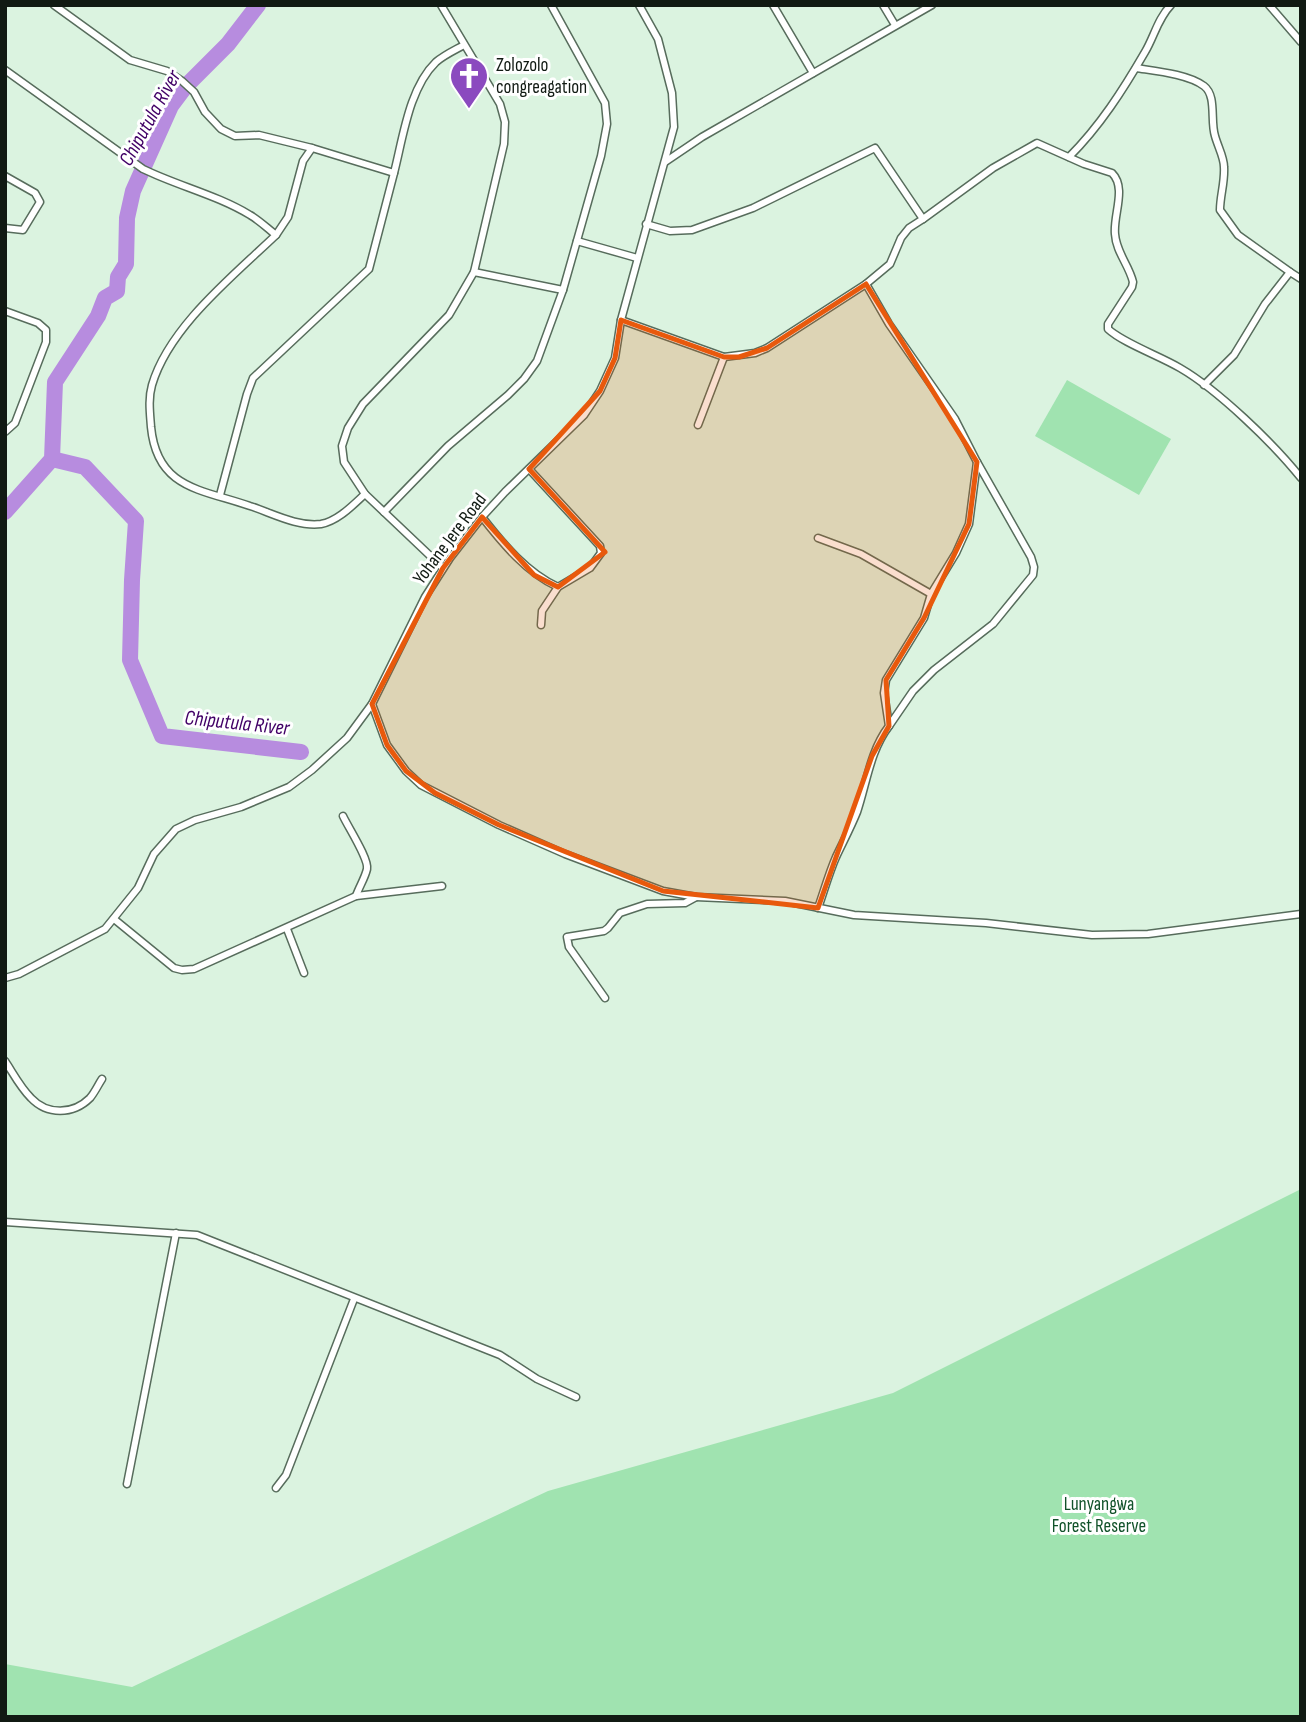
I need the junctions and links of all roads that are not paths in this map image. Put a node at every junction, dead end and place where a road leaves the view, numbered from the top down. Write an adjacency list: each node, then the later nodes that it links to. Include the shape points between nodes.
1 (54, 5): 16 (street, via 130,60 167,71 182,81 221,129 235,136 259,135)
2 (441, 5): 12 (street)
3 (551, 5): 25 (street, via 607,113 601,156)
4 (639, 5): 18 (street, Yohane Jere Road, via 658,39 672,93 674,127)
5 (773, 5): 15 (street)
6 (883, 5): 10 (street)
7 (932, 5): 10 (street)
8 (1171, 5): 13 (street)
9 (1269, 5): 11 (street)
10 (895, 25): 15 (street)
11 (1301, 42)
12 (464, 45): 19 (street, via 438,61 423,78); 27 (street, via 500,104 506,132)
13 (1136, 68): 17 (street, via 1097,127); 28 (street, via 1174,75 1207,90 1224,164 1220,210 1241,237)
14 (5, 70): 24 (street, via 143,169 251,215)
15 (813, 73): 18 (street)
16 (312, 148): 19 (street); 24 (street, via 303,161 288,217)
17 (1069, 157): 21 (street, via 1045,145 1031,145); 35 (street, via 1112,173 1118,184 1114,232 1133,282 1108,329)
18 (665, 162): 22 (street, Yohane Jere Road)
19 (394, 173): 42 (street, via 369,269 253,378)
20 (5, 176): 23 (street, via 36,193 40,202 23,230)
21 (923, 219): 22 (street, via 875,148 753,208 692,230); 30 (street, via 901,238 890,264)
22 (646, 225): 26 (street, Yohane Jere Road)
23 (5, 228)
24 (276, 234): 42 (street, via 182,327 151,386 152,439 162,466 182,484)
25 (577, 241): 26 (street); 31 (street)
26 (637, 258): 33 (street, Yohane Jere Road)
27 (474, 272): 31 (street); 41 (street, via 449,315 363,404 348,428 342,446 344,462)
28 (1290, 272): 29 (street); 35 (street, via 1234,355)
29 (1301, 279)
30 (866, 284): 34 (street, via 767,348); 38 (street, via 955,419)
31 (563, 290): 43 (street, via 537,360 524,379 448,446)
32 (5, 311): 37 (street, via 46,330 46,342 15,423)
33 (621, 320): 34 (street); 39 (street, Yohane Jere Road, via 615,358 600,391 572,429)
34 (724, 357): 36 (street)
35 (1205, 385): 40 (street)
36 (698, 425)
37 (5, 432)
38 (977, 462): 48 (street, via 969,524); 51 (street, via 1031,557 1033,575 993,624 913,691)
39 (529, 469): 44 (street, Yohane Jere Road); 47 (street, via 600,546 601,553 590,568)
40 (1300, 474)
41 (365, 494): 42 (street, via 324,524 302,524); 43 (street)
42 (220, 495)
43 (384, 512): 46 (street)
44 (482, 517): 46 (street, Yohane Jere Road); 47 (street, via 534,575)
45 (818, 538): 48 (street, via 861,554)
46 (443, 568): 50 (street, Yohane Jere Road)
47 (558, 587): 49 (street, via 542,611)
48 (931, 594): 51 (street, via 924,618 886,680)
49 (541, 625)
50 (372, 704): 55 (street, via 387,745 405,771 435,793 565,854 663,891); 58 (street, Yohane Jere Road, via 346,738 289,786 176,829 154,854 138,888)
51 (889, 726): 56 (street, via 872,756 856,815)
52 (343, 816): 54 (street, via 366,859)
53 (442, 886): 54 (street)
54 (356, 896): 59 (street)
55 (696, 897): 56 (street, via 785,901); 62 (street, via 678,904 647,904 620,913 604,930 567,937 569,947)
56 (818, 908): 57 (street, via 854,915 1125,936)
57 (1301, 914)
58 (114, 919): 59 (street, via 182,970 211,963); 61 (street, Yohane Jere Road, via 105,929)
59 (287, 929): 60 (street)
60 (304, 973)
61 (5, 978)
62 (605, 998)
63 (5, 1061): 64 (street, via 32,1099 50,1111 85,1102)
64 (102, 1079)
65 (5, 1222): 66 (street)
66 (176, 1233): 67 (street, via 197,1235); 69 (street)
67 (354, 1299): 68 (street, via 500,1355); 70 (street, via 286,1475)
68 (576, 1397)
69 (127, 1484)
70 (276, 1488)

